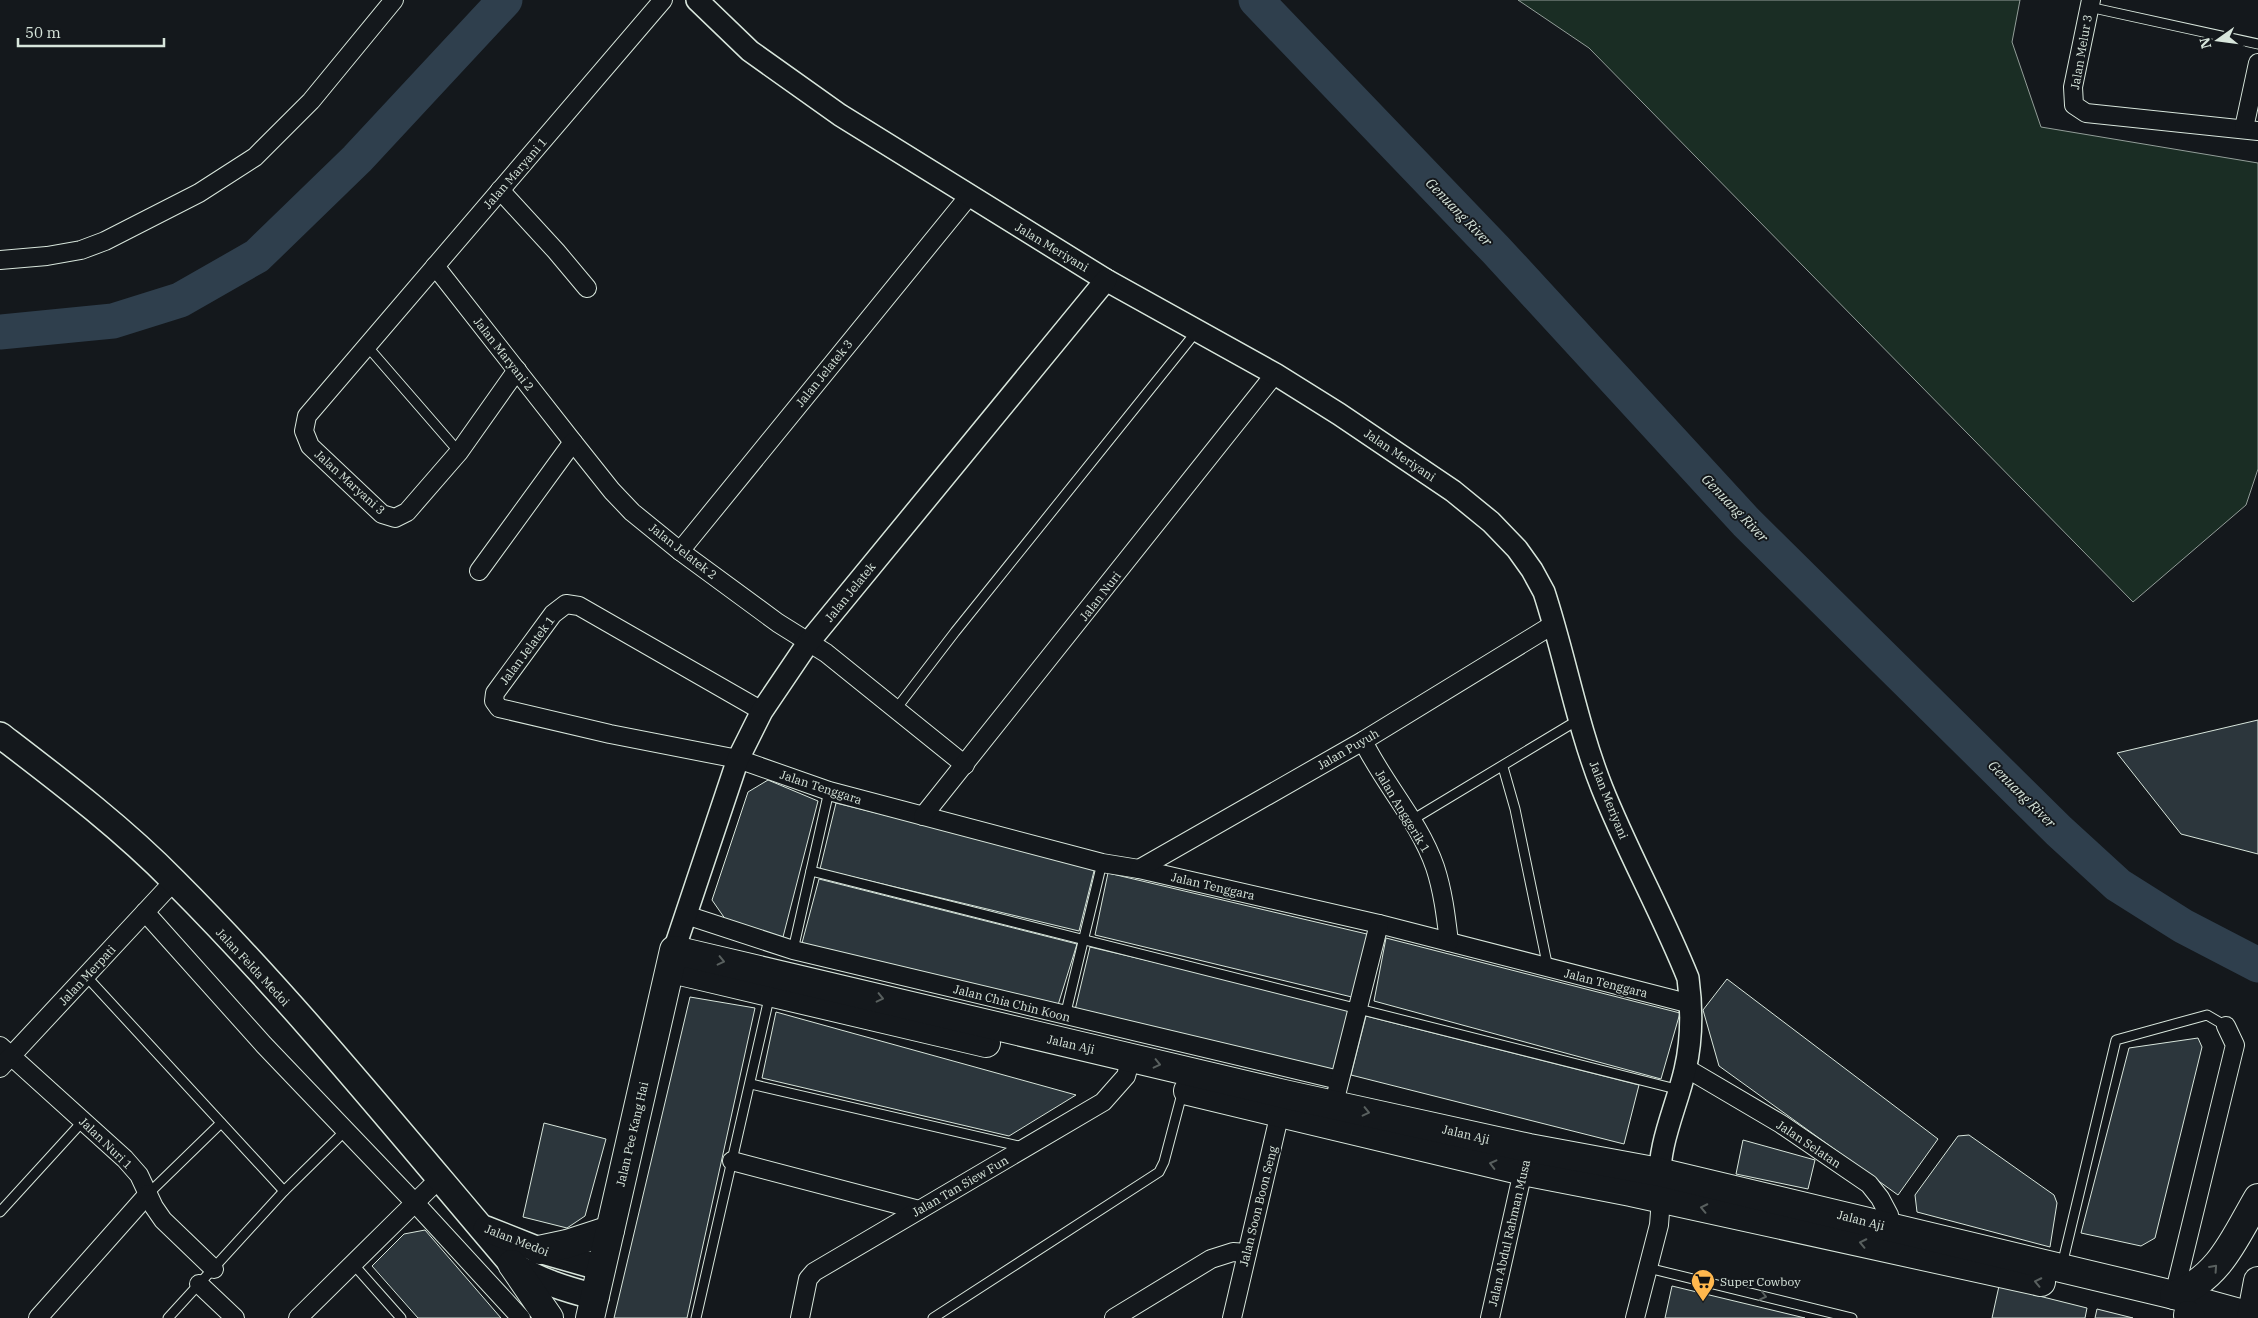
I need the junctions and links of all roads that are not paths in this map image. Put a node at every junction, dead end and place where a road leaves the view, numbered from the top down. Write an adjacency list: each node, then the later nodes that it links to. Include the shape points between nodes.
1 (394, 0): 10 (street, via 311,101 255,157 199,193 105,241 81,250)
2 (663, 0): 8 (street, Jalan Maryani 1)
3 (697, 0): 9 (street, Jalan Meriyani, via 772,68)
4 (2090, 3): 5 (lane); 7 (street, Jalan Melur 3, via 2073,88 2074,105 2086,113)
5 (2258, 44)
6 (2258, 64): 7 (street)
7 (2251, 129)
8 (500, 190): 11 (street, Jalan Maryani 1); 13 (street)
9 (969, 196): 12 (street, Jalan Meriyani); 20 (street, Jalan Jelatek 3)
10 (0, 260)
11 (435, 266): 15 (street, Jalan Maryani 1); 16 (street, Jalan Maryani 2)
12 (1106, 280): 14 (street, Jalan Meriyani); 23 (street, Jalan Jelatek)
13 (587, 288)
14 (1196, 332): 17 (street, Jalan Meriyani); 24 (lane)
15 (367, 346): 19 (lane); 19 (street, Jalan Maryani 3, via 307,416 304,431 310,446 382,514 395,518 407,512)
16 (517, 370): 18 (street, Jalan Maryani 2); 19 (street)
17 (1275, 374): 22 (street, Jalan Meriyani, via 1452,491 1491,522 1532,570 1544,592); 30 (street, Jalan Nuri)
18 (573, 442): 20 (street, Jalan Jelatek 2, via 632,512); 21 (street)
19 (459, 452)
20 (680, 551): 23 (street, Jalan Jelatek 2)
21 (478, 572)
22 (1554, 624): 26 (street, Jalan Meriyani); 28 (street, Jalan Puyuh)
23 (808, 643): 24 (street, Jalan Jelatek 2, via 826,653); 25 (street, Jalan Jelatek)
24 (896, 710): 30 (street, Jalan Jelatek 2)
25 (762, 711): 29 (street, Jalan Jelatek); 29 (street, Jalan Jelatek 1, via 579,606 566,604 553,614 495,693 494,701 499,708)
26 (1581, 718): 31 (lane); 49 (street, Jalan Meriyani, via 1588,748 1619,830 1688,978)
27 (0, 735): 38 (main road, Jalan Felda Medoi, via 74,792)
28 (1363, 741): 34 (street, Jalan Anggerik 1); 36 (street, Jalan Puyuh)
29 (738, 759): 32 (street, Jalan Tenggara); 40 (street, Jalan Jelatek)
30 (965, 765): 33 (street, Jalan Nuri)
31 (1503, 767): 34 (lane); 46 (lane, via 1515,809)
32 (829, 791): 33 (street, Jalan Tenggara); 37 (lane)
33 (923, 816): 35 (street, Jalan Tenggara)
34 (1412, 820): 43 (street, Jalan Anggerik 1, via 1435,866)
35 (1102, 862): 36 (street, Jalan Tenggara); 42 (lane)
36 (1139, 869): 41 (street, Jalan Tenggara)
37 (811, 871): 42 (lane); 44 (lane)
38 (174, 881): 39 (street, Jalan Merpati); 68 (main road, Jalan Felda Medoi, via 358,1082)
39 (145, 912): 47 (street, Jalan Merpati); 63 (street, via 257,1038)
40 (686, 915): 44 (street, Jalan Chia Chin Koon); 45 (street, Jalan Jelatek)
41 (1379, 924): 43 (street, Jalan Tenggara); 50 (street)
42 (1083, 940): 50 (lane); 51 (lane)
43 (1449, 942): 46 (street, Jalan Tenggara)
44 (793, 950): 48 (street); 51 (street, Jalan Chia Chin Koon)
45 (671, 959): 48 (main road, Jalan Aji); 77 (main road, Jalan Pee Kang Hai)
46 (1548, 969): 49 (street, Jalan Tenggara)
47 (86, 976): 53 (street, Jalan Merpati); 62 (lane)
48 (778, 984): 54 (main road, Jalan Aji); 57 (lane)
49 (1691, 1004): 55 (street, Jalan Meriyani)
50 (1358, 1009): 58 (lane); 59 (street)
51 (1065, 1016): 59 (street, Jalan Chia Chin Koon)
52 (2226, 1026): 85 (lane, via 2207,1015 2116,1040); 90 (street, via 2235,1045)
53 (4, 1057): 61 (street, Jalan Nuri 1)
54 (1128, 1067): 56 (main road, Jalan Aji); 64 (street, Jalan Tan Siew Fun, via 1103,1102)
55 (1686, 1068): 58 (street, Jalan Meriyani); 78 (street, Jalan Selatan, via 1781,1124 1868,1184 1889,1215)
56 (1185, 1080): 60 (main road, Jalan Aji); 101 (lane, via 1159,1172)
57 (750, 1084): 64 (lane); 66 (lane)
58 (1680, 1090): 67 (street, Jalan Meriyani, via 1664,1140)
59 (1334, 1103): 60 (main road, Jalan Aji); 65 (main road, Jalan Aji)
60 (1283, 1104): 80 (street, Jalan Soon Boon Seng)
61 (83, 1121): 70 (street, Jalan Nuri 1, via 125,1158 139,1175); 75 (lane)
62 (221, 1123): 69 (lane); 70 (lane)
63 (346, 1130): 69 (lane); 73 (street)
64 (1025, 1148): 74 (street, Jalan Tan Siew Fun)
65 (1526, 1160): 67 (main road, Jalan Aji); 71 (main road, Jalan Aji); 104 (street, Jalan Abdul Rahman Musa)
66 (732, 1162): 74 (street); 99 (lane)
67 (1659, 1172): 71 (street, Jalan Meriyani); 78 (main road, Jalan Aji)
68 (440, 1178): 73 (street); 76 (main road, Jalan Felda Medoi)
69 (284, 1191): 86 (lane)
70 (148, 1194): 86 (street, Jalan Nuri 1, via 163,1220); 92 (street)
71 (1661, 1198): 78 (main road, Jalan Aji, one-way to 71); 84 (street, via 1659,1225)
72 (2258, 1198): 90 (main road, one-way to 72, via 2191,1288 2225,1256)
73 (416, 1204): 82 (street); 97 (street)
74 (920, 1210): 100 (street, Jalan Tan Siew Fun, via 814,1272 808,1279)
75 (0, 1212)
76 (480, 1226): 79 (main road, Jalan Medoi); 81 (main road, Jalan Medoi)
77 (610, 1230): 79 (main road); 83 (main road, Jalan Pee Kang Hai)
78 (1893, 1239): 85 (main road, Jalan Aji); 90 (main road, Jalan Aji, one-way to 78)
79 (538, 1250): 83 (main road, Jalan Medoi)
80 (1247, 1253): 102 (street, via 1234,1252 1211,1259); 103 (street, Jalan Soon Boon Seng)
81 (512, 1264): 89 (main road, Jalan Medoi); 98 (main road)
82 (354, 1265): 95 (street); 96 (lane)
83 (602, 1268): 89 (main road, Jalan Pee Kang Hai)
84 (1648, 1268): 105 (street); 106 (lane, one-way to 106)
85 (2062, 1268): 90 (main road, Jalan Aji)
86 (214, 1269): 88 (lane)
87 (2258, 1281): 91 (main road)
88 (199, 1284): 93 (lane); 94 (street)
89 (593, 1307)
90 (2188, 1311): 91 (main road, Jalan Aji)
91 (2253, 1317)
92 (38, 1318)
93 (168, 1318)
94 (235, 1318)
95 (298, 1318)
96 (401, 1318)
97 (521, 1318)
98 (549, 1318)
99 (696, 1318)
100 (800, 1318)
101 (933, 1318)
102 (1114, 1318)
103 (1232, 1318)
104 (1490, 1318)
105 (1635, 1318)
106 (1852, 1318)

